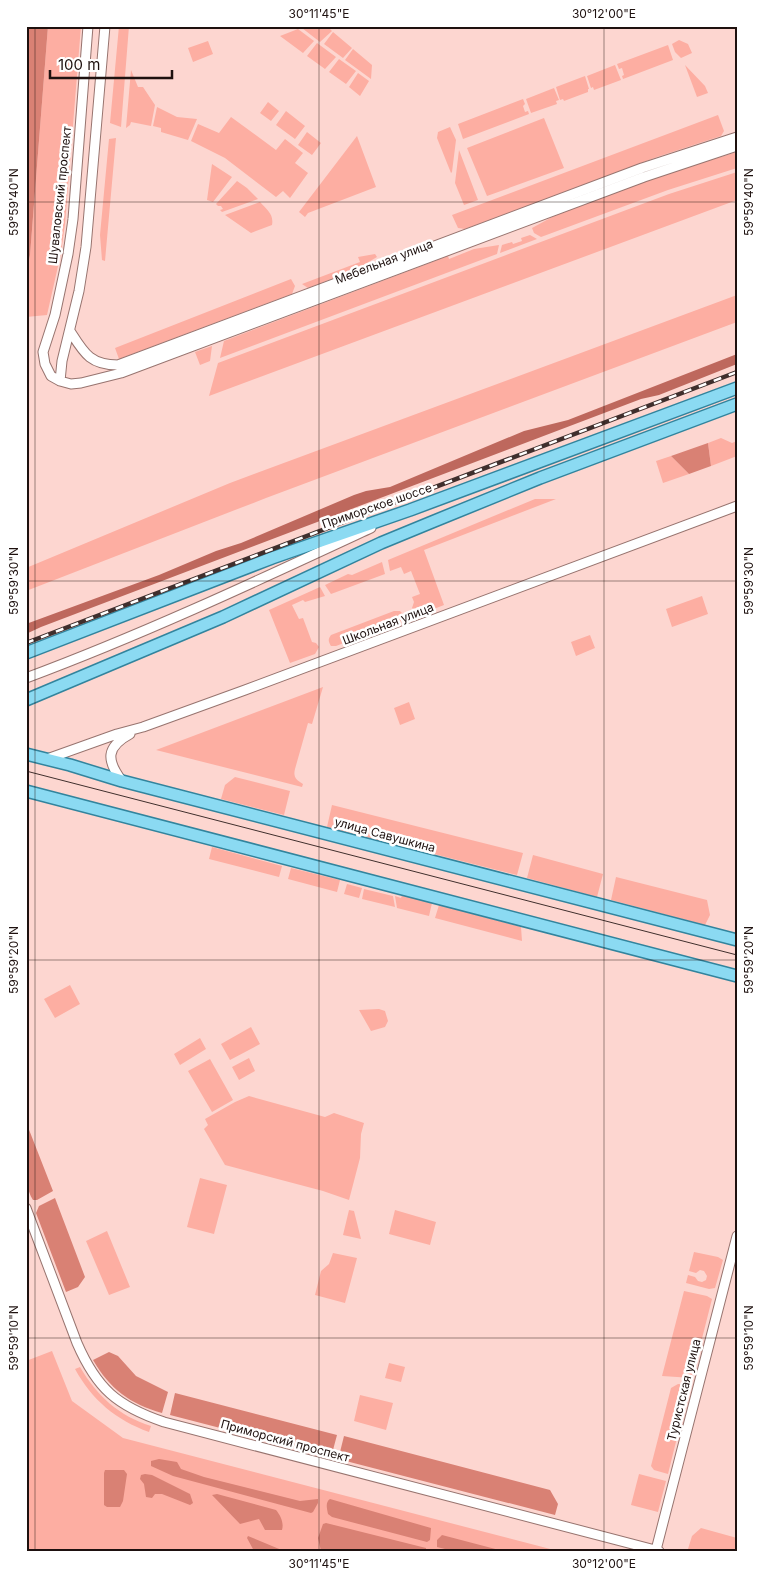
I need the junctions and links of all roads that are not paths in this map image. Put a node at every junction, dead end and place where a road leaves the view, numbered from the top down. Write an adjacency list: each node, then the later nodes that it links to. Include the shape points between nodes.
1 (88, 26): 6 (street, Шуваловский проспект, via 73,219 61,292 43,352 51,376)
2 (105, 26): 5 (street, via 87,241)
3 (737, 137): 5 (street, Мебельная улица, via 642,168 118,365 98,363 86,355)
4 (737, 146): 6 (street, Мебельная улица, via 644,177 121,373 82,383)
5 (70, 331): 6 (street)
6 (60, 381)
7 (737, 388): 10 (main road, Приморское шоссе)
8 (737, 404): 13 (main road, via 540,478 380,543 223,617)
9 (737, 506): 14 (street, Школьная улица)
10 (410, 510): 11 (main road, Приморское шоссе, via 272,558); 12 (street, via 210,603)
11 (26, 652)
12 (26, 678)
13 (26, 700)
14 (144, 727): 16 (street, Школьная улица); 17 (street, via 114,746 111,762)
15 (26, 754): 16 (main road, улица Савушкина)
16 (46, 759): 17 (main road, улица Савушкина)
17 (122, 781): 19 (main road, улица Савушкина)
18 (26, 791): 20 (main road)
19 (737, 940)
20 (737, 976)
21 (26, 1208): 23 (street, Приморский проспект, via 86,1362 104,1390 139,1414)
22 (737, 1236): 23 (street, Туристская улица)
23 (657, 1550)

